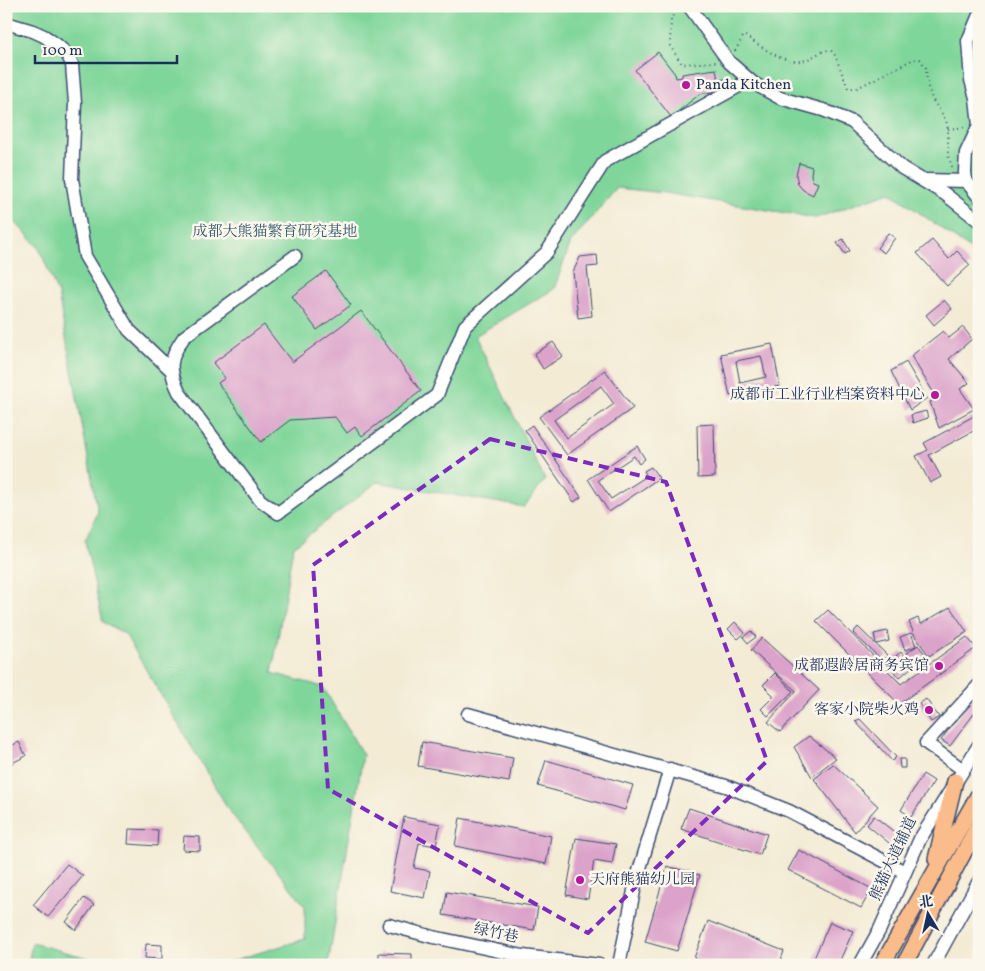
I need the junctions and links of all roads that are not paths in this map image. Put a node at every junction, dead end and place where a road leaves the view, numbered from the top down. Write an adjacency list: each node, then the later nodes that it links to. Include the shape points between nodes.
1 (689, 6): 7 (street, via 725,64 780,98 852,122 902,168)
2 (974, 6): 3 (street)
3 (979, 13): 6 (street, via 968,41)
4 (6, 23): 12 (street, via 44,36 67,54 72,64 76,103 72,179 85,256 129,330)
5 (739, 86): 12 (street, via 605,161 547,252 465,326 436,395 278,513 260,500 185,400)
6 (979, 125): 8 (street, via 966,153)
7 (923, 180): 8 (street); 10 (street)
8 (962, 181): 9 (street)
9 (979, 197)
10 (979, 221)
11 (295, 256): 12 (street, via 184,337)
12 (170, 369)
13 (979, 685): 17 (street, via 926,743)
14 (468, 714): 16 (street)
15 (979, 745): 17 (street, 熊猫大道辅道)
16 (670, 769): 20 (street, via 726,786 789,811); 25 (street, via 636,881)
17 (959, 775): 20 (street, 熊猫大道辅道, via 920,838); 21 (main road)
18 (979, 794): 21 (main road)
19 (979, 824): 28 (main road)
20 (905, 872): 26 (street, 熊猫大道辅道)
21 (932, 877): 27 (main road)
22 (979, 881): 29 (street)
23 (389, 925): 24 (street, 绿竹巷, via 523,956)
24 (598, 965)
25 (619, 965)
26 (860, 965)
27 (882, 965)
28 (904, 965)
29 (933, 965)

